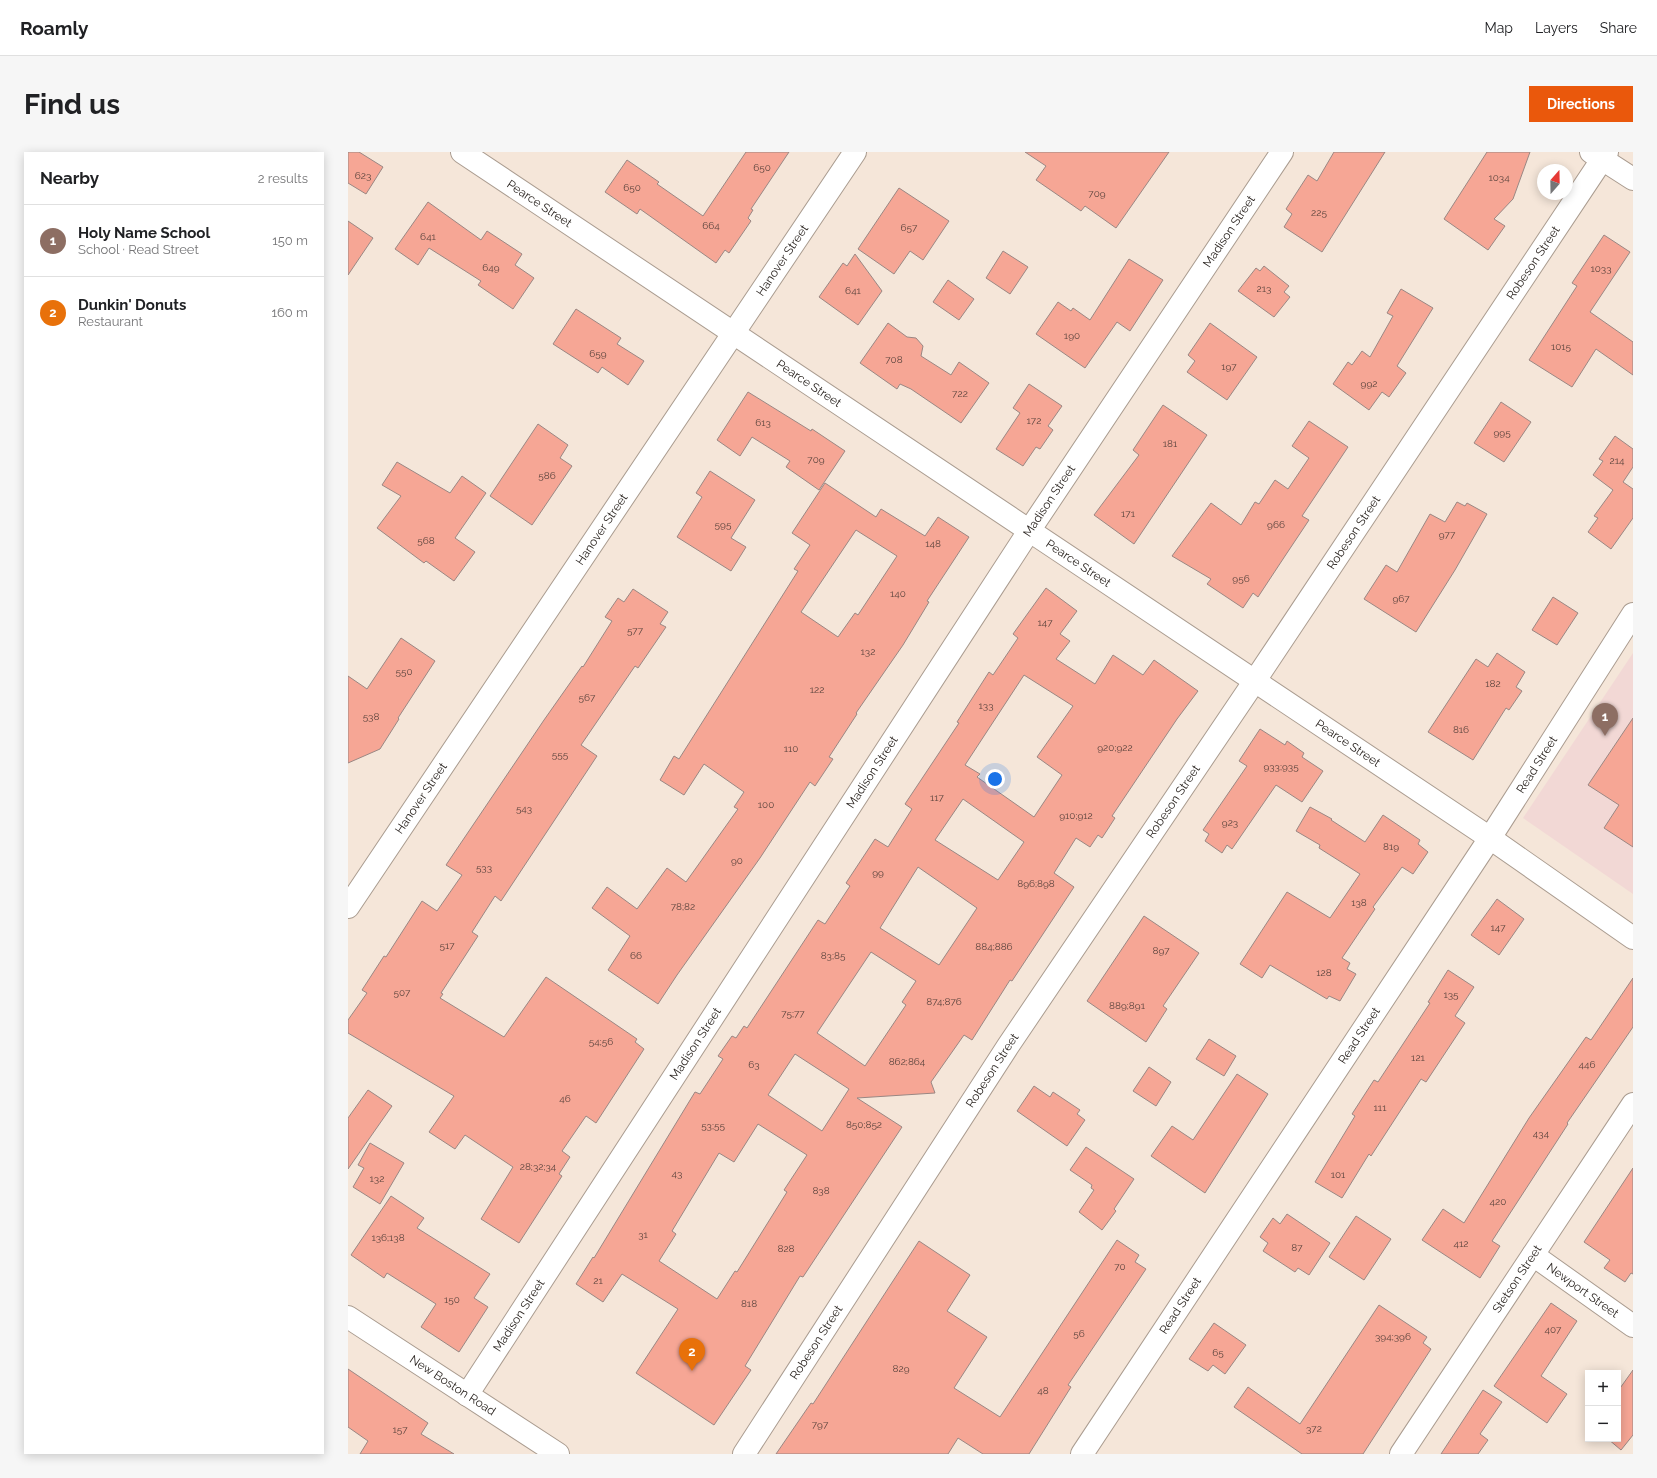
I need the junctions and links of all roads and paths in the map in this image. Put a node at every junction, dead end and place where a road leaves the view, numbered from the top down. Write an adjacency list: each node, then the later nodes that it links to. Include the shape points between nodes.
1 (462, 152): 6 (street, Pearce Street)
2 (855, 152): 6 (street, Hanover Street)
3 (1282, 152): 7 (street, Madison Street)
4 (1600, 154): 5 (street); 9 (street, Robeson Street)
5 (1633, 180)
6 (734, 333): 7 (street, Pearce Street); 11 (street, Hanover Street)
7 (1029, 531): 9 (street, Pearce Street); 17 (street, Madison Street)
8 (1633, 614): 10 (street, Read Street)
9 (1254, 682): 10 (street, Pearce Street); 19 (street, Robeson Street, via 1008,1046)
10 (1490, 838): 12 (street, Pearce Street); 20 (street, Read Street)
11 (348, 907)
12 (1633, 938)
13 (1633, 1104): 14 (street, Stetson Street)
14 (1533, 1255): 16 (street, Newport Street); 21 (street, Stetson Street)
15 (348, 1317): 17 (street, New Boston Road)
16 (1633, 1326)
17 (467, 1395): 18 (street, New Boston Road)
18 (558, 1454)
19 (744, 1454)
20 (1082, 1454)
21 (1401, 1454)

